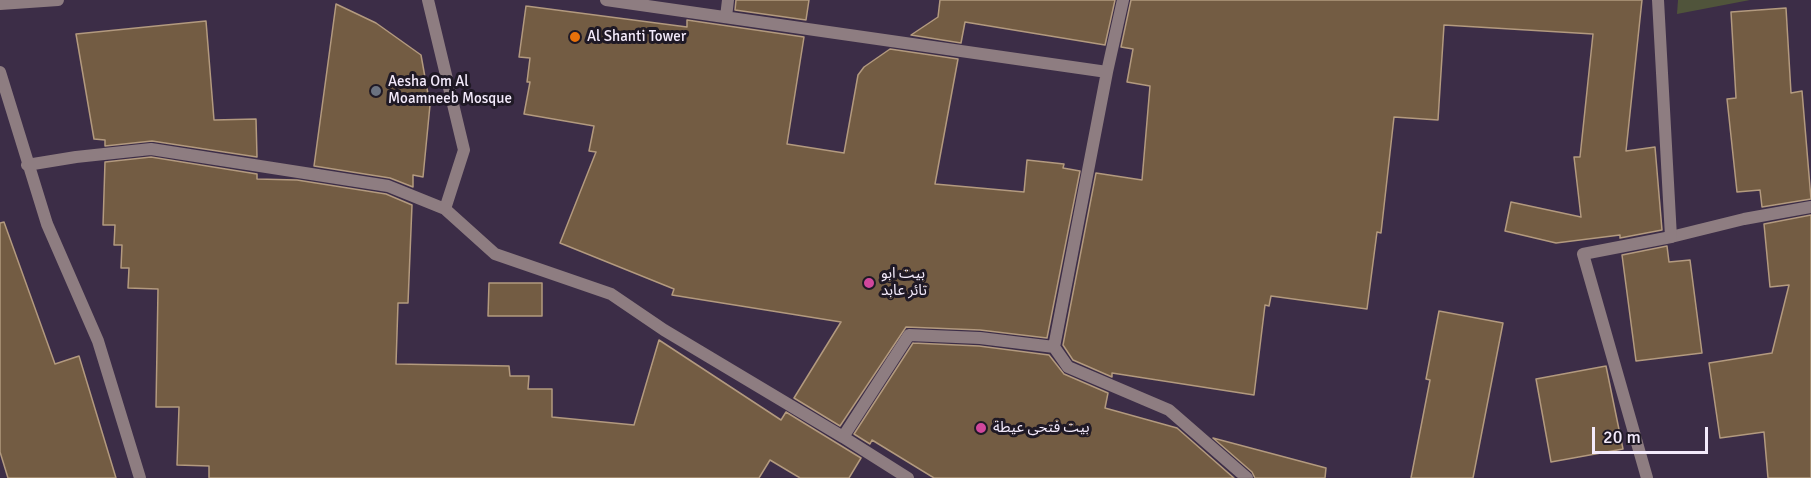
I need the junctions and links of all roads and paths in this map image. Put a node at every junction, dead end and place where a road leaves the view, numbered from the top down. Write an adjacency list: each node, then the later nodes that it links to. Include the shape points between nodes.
1 (58, 0): 7 (street)
2 (428, 0): 13 (street, via 464,150)
3 (606, 0): 8 (street)
4 (728, 0): 8 (street)
5 (1123, 0): 10 (street)
6 (1658, 0): 14 (street)
7 (0, 4)
8 (726, 17): 10 (street)
9 (0, 72): 11 (street)
10 (1107, 72): 15 (street)
11 (27, 165): 13 (street, via 151,149 388,186); 17 (street, via 47,224 98,341)
12 (1811, 207): 14 (street)
13 (445, 209): 16 (street, via 495,254 611,294)
14 (1671, 237): 20 (street, via 1583,254)
15 (1054, 347): 16 (street, via 909,335); 19 (street, via 1068,367 1169,410)
16 (843, 437): 18 (street)
17 (140, 478)
18 (909, 478)
19 (1247, 478)
20 (1647, 478)

